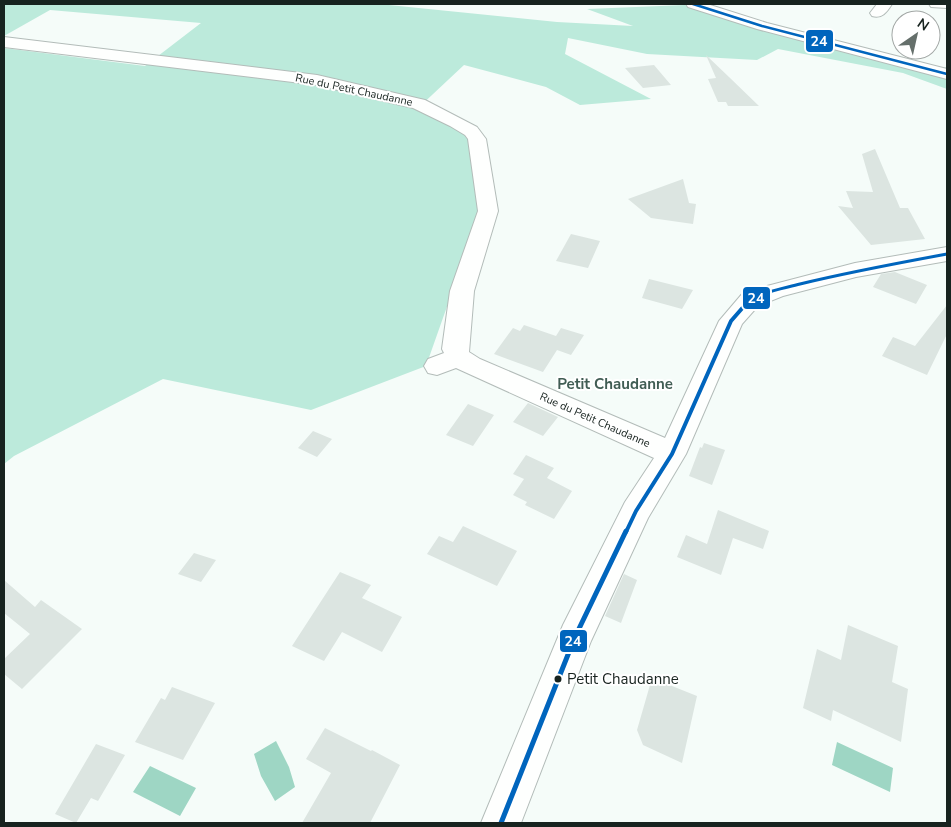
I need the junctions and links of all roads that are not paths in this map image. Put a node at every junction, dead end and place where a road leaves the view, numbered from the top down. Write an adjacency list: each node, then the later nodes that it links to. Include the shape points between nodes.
1 (693, 4): 5 (street, via 762,26)
2 (936, 4): 3 (street)
3 (947, 4)
4 (4, 42): 7 (street, Rue du Petit Chaudanne, via 317,80 419,104 471,131 477,140 488,210 462,291 455,350 448,362 471,366)
5 (947, 74)
6 (947, 254): 7 (street, via 855,270 775,290 750,300 731,321)
7 (672, 454): 8 (street, via 636,511 575,636)
8 (501, 823)

